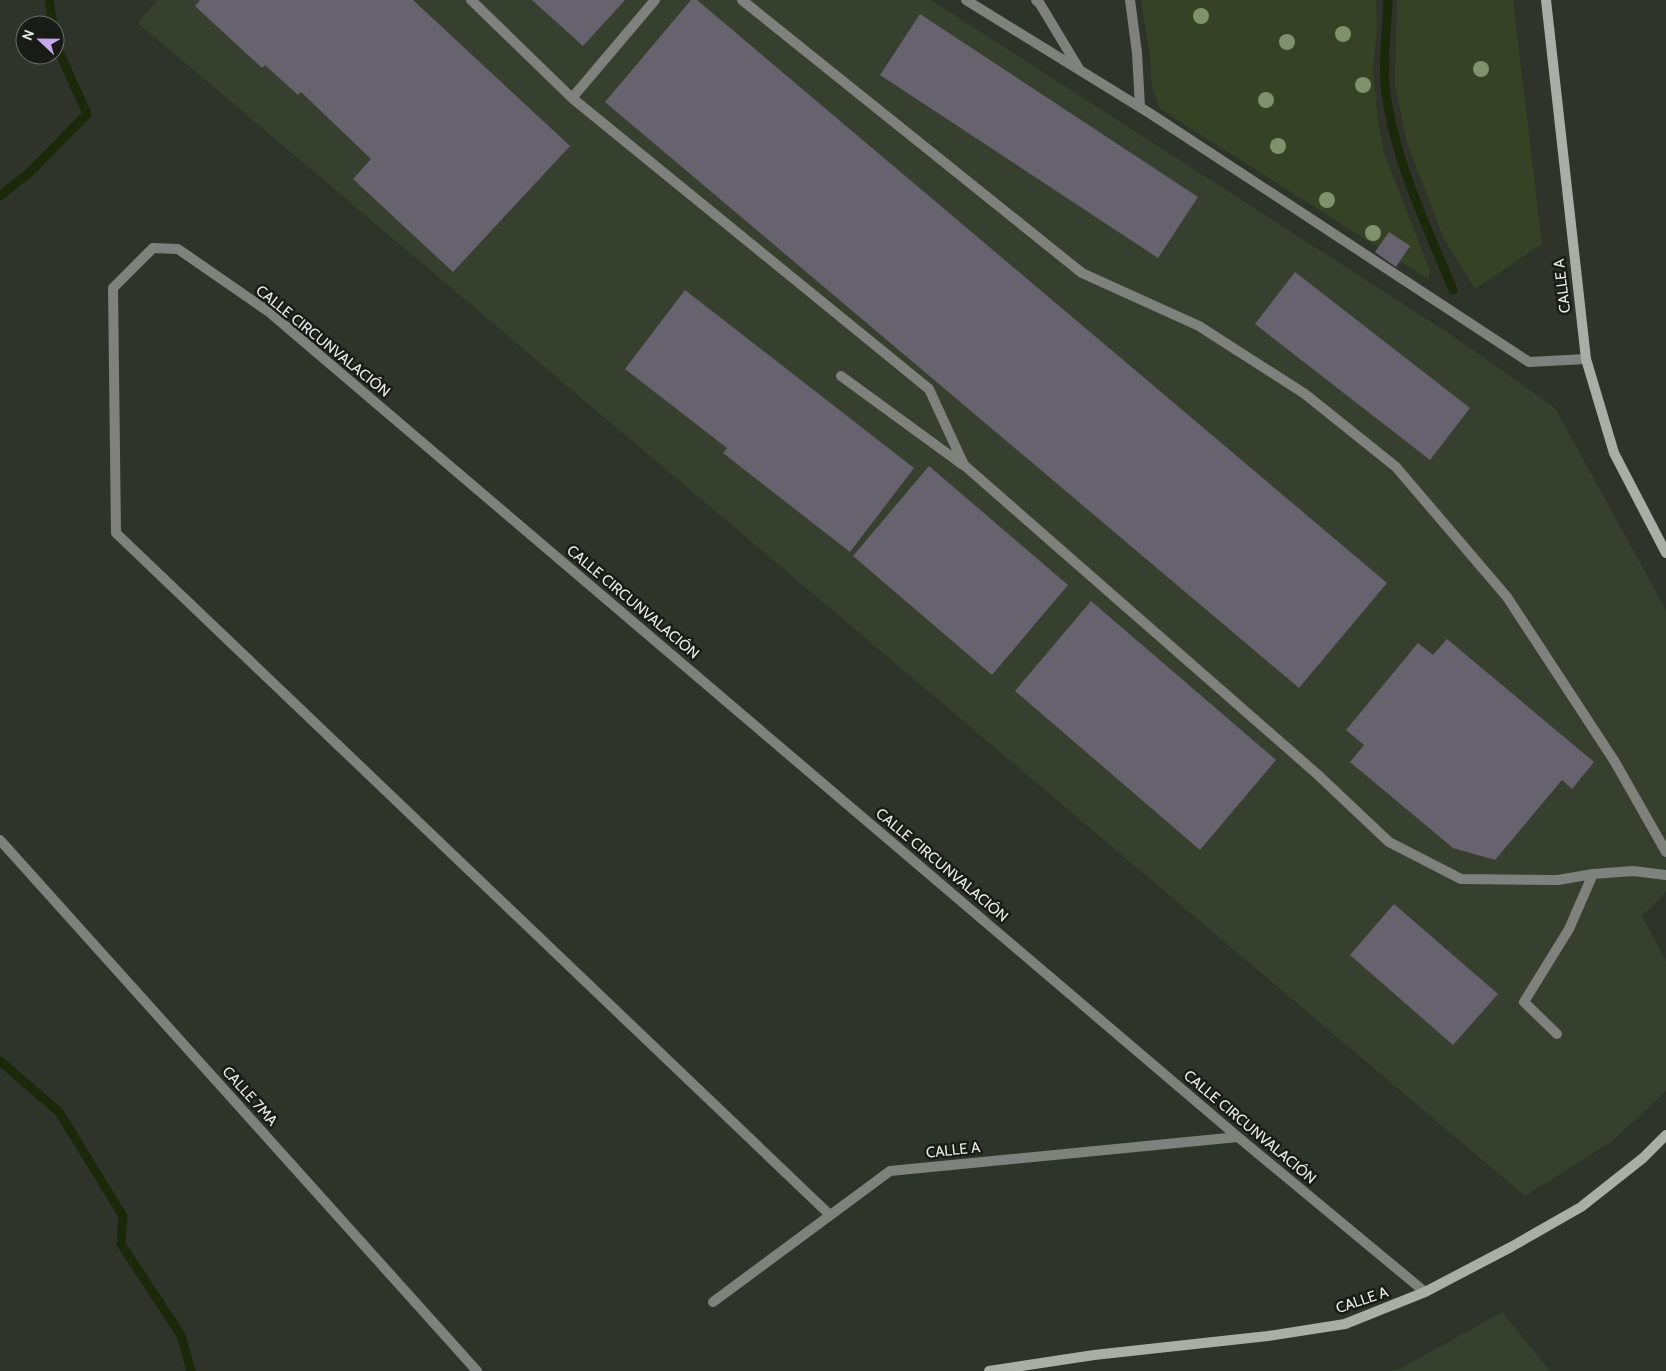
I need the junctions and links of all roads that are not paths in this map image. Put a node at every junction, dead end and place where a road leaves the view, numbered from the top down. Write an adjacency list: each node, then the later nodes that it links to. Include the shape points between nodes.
1 (471, 0): 9 (street)
2 (655, 0): 9 (street)
3 (742, 0): 16 (street, via 1082,273 1199,326 1306,394 1396,468 1507,597 1615,762)
4 (966, 0): 8 (street)
5 (1036, 0): 8 (street)
6 (1130, 0): 10 (street)
7 (1546, 0): 11 (street, CALLE A)
8 (1080, 70): 10 (street)
9 (572, 98): 13 (street, via 929,389)
10 (1140, 107): 11 (street, via 1529,362)
11 (1586, 360): 14 (street, CALLE A, via 1614,453)
12 (841, 376): 13 (street)
13 (964, 465): 17 (street, via 1317,774 1389,842 1461,879 1558,880)
14 (1666, 553)
15 (0, 840): 25 (street, CALLE 7MA)
16 (1666, 852)
17 (1593, 874): 18 (street, via 1634,871); 19 (street, via 1569,929 1524,1002)
18 (1666, 876)
19 (1557, 1034)
20 (1666, 1134): 23 (street, CALLE A, via 1643,1158 1581,1207 1511,1248)
21 (1238, 1137): 22 (street, CALLE A, via 890,1171); 22 (street, CALLE CIRCUNVALACIÓN, via 269,312 178,249 152,248 113,288 116,533); 23 (street, CALLE CIRCUNVALACIÓN)
22 (830, 1215): 24 (street, CALLE A)
23 (1425, 1292): 26 (street, CALLE A, via 1345,1324)
24 (713, 1302)
25 (477, 1371)
26 (990, 1371)

